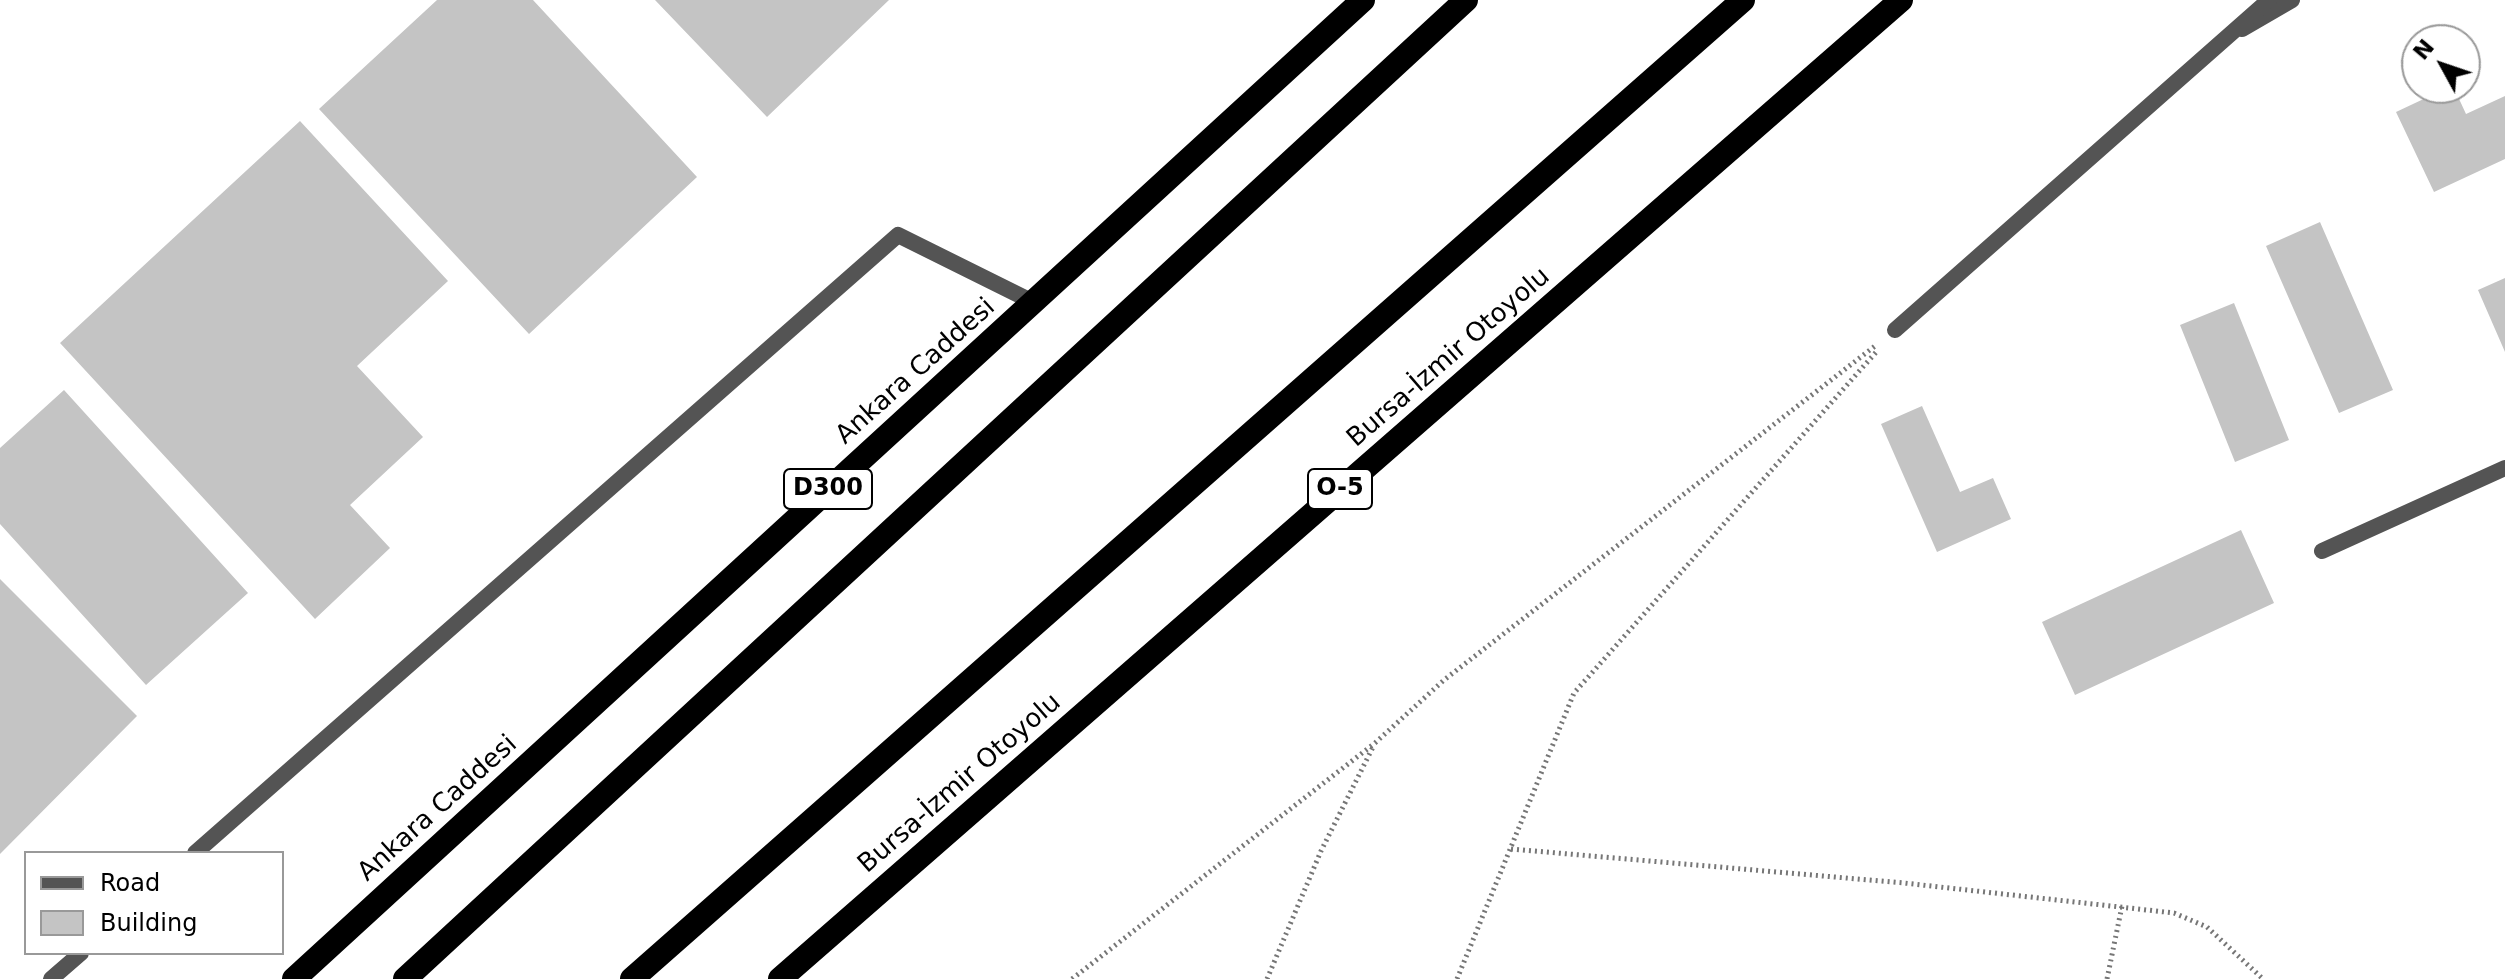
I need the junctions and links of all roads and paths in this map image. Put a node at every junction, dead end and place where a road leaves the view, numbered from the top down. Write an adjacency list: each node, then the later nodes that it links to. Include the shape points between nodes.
1 (1363, 0): 8 (highway, Ankara Caddesi / D300)
2 (1466, 0): 19 (highway, D300)
3 (1743, 0): 20 (highway)
4 (1901, 0): 21 (highway, Bursa-İzmir Otoyolu / O-5)
5 (2269, 0): 7 (street)
6 (2292, 0): 7 (street)
7 (2230, 35): 9 (street)
8 (1033, 302): 14 (street, via 898,235); 18 (highway, Ankara Caddesi / D300)
9 (1895, 330): 12 (path, via 1444,680); 13 (path, via 1574,693)
10 (2505, 468): 11 (street)
11 (2322, 551)
12 (1375, 743): 22 (path); 23 (path, via 1321,851)
13 (1511, 849): 15 (path); 24 (path)
14 (197, 851)
15 (2122, 906): 25 (path); 26 (path, via 2174,913 2207,927)
16 (79, 955): 17 (street)
17 (51, 979)
18 (294, 979)
19 (405, 979)
20 (632, 979)
21 (780, 979)
22 (1072, 979)
23 (1267, 979)
24 (1457, 979)
25 (2107, 979)
26 (2263, 979)

